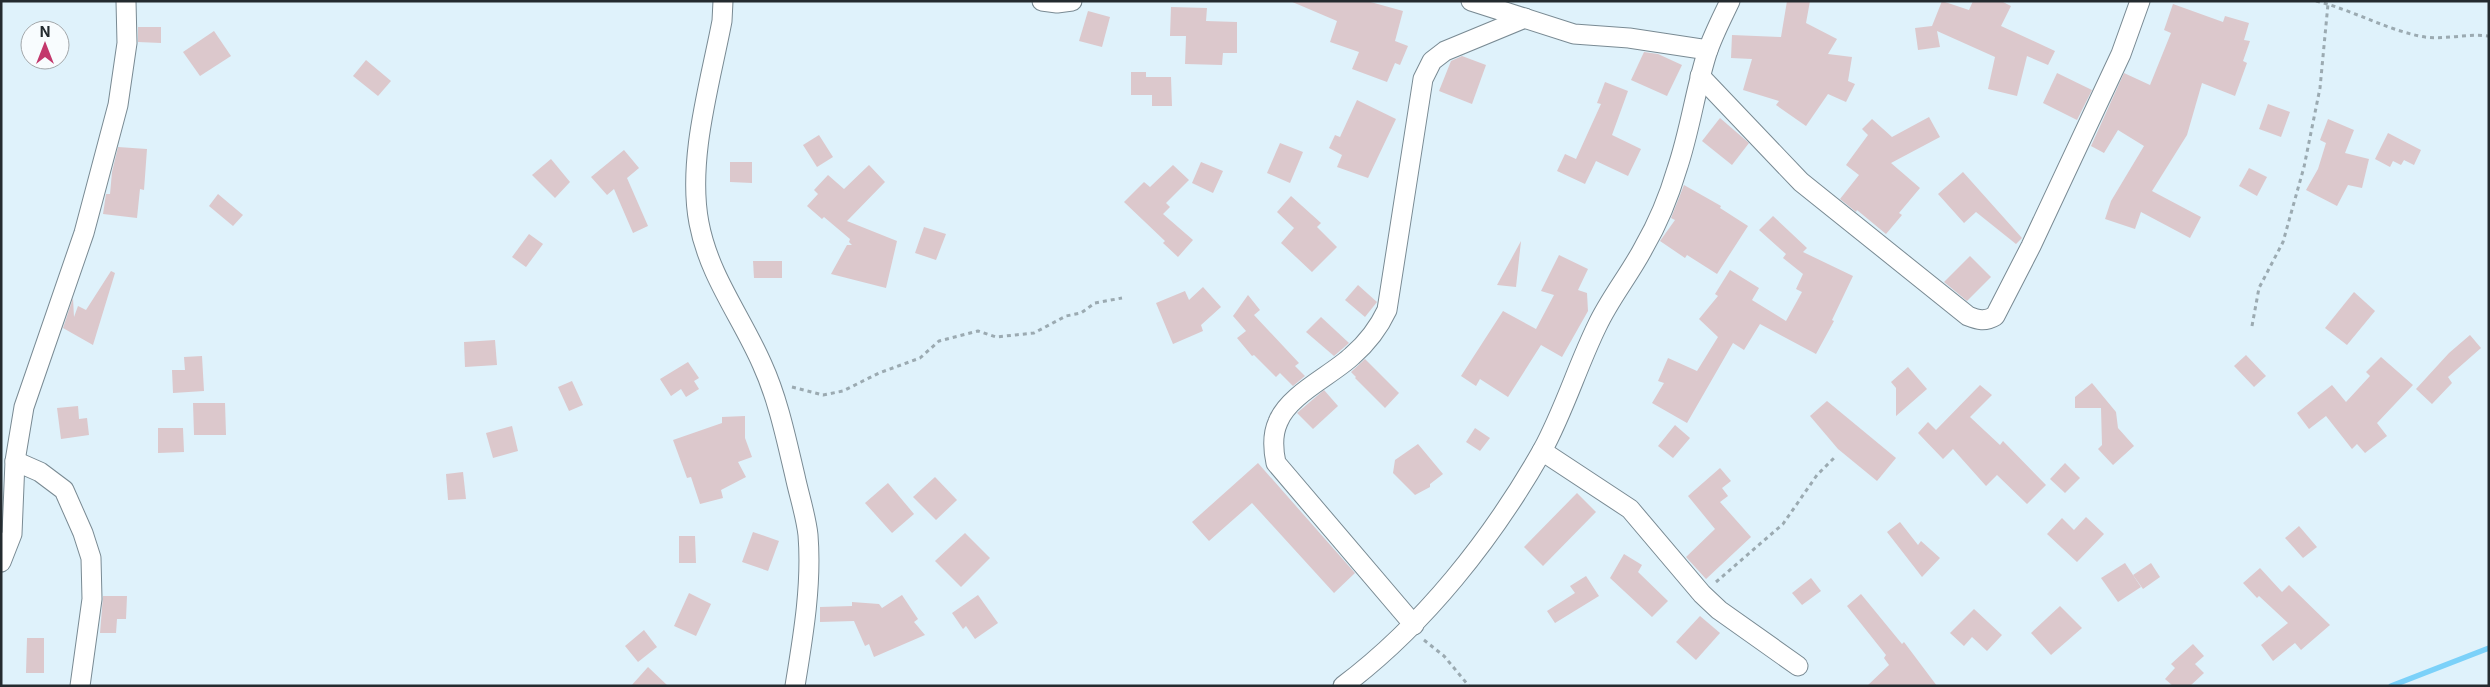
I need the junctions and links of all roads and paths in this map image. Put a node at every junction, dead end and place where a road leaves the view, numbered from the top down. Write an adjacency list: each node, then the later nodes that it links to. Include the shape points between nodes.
1 (126, 1): 19 (street, via 126,43 118,105 84,233 24,407)
2 (723, 1): 16 (street, via 696,158 699,221 708,259)
3 (1042, 1): 4 (street)
4 (1072, 1)
5 (1471, 1): 10 (street)
6 (1730, 1): 12 (street)
7 (2140, 1): 13 (street, via 2121,54 2031,246 1995,316 1988,320 1968,316 1801,182)
8 (2316, 1): 9 (path)
9 (2328, 4): 11 (path, via 2375,23 2421,36); 15 (path, via 2320,88 2304,167 2283,242 2259,288)
10 (1525, 18): 12 (street, via 1574,34 1629,38); 22 (street, via 1445,50 1432,61 1423,79 1387,310 1379,327 1352,356 1285,409 1274,435 1276,464)
11 (2489, 36)
12 (1708, 50): 13 (street)
13 (1700, 76): 17 (street, via 1677,169 1662,209 1644,247 1596,328 1567,401)
14 (1122, 298): 16 (path, via 1095,303 1081,313 1066,316 1034,334 996,337 978,330 939,341 920,358 879,373 844,391 823,395)
15 (2252, 326)
16 (771, 385): 25 (street, via 808,535 804,632)
17 (1542, 451): 21 (street, via 1630,509); 22 (street, via 1470,556)
18 (1834, 458): 21 (path, via 1817,475 1783,524)
19 (15, 460): 20 (street, via 12,534); 24 (street, via 46,476 64,490 91,558 92,599)
20 (1, 562)
21 (1702, 594): 23 (street, via 1719,610)
22 (1412, 627): 26 (street); 27 (path, via 1444,656)
23 (1798, 666)
24 (80, 686)
25 (796, 686)
26 (1343, 686)
27 (1469, 686)

